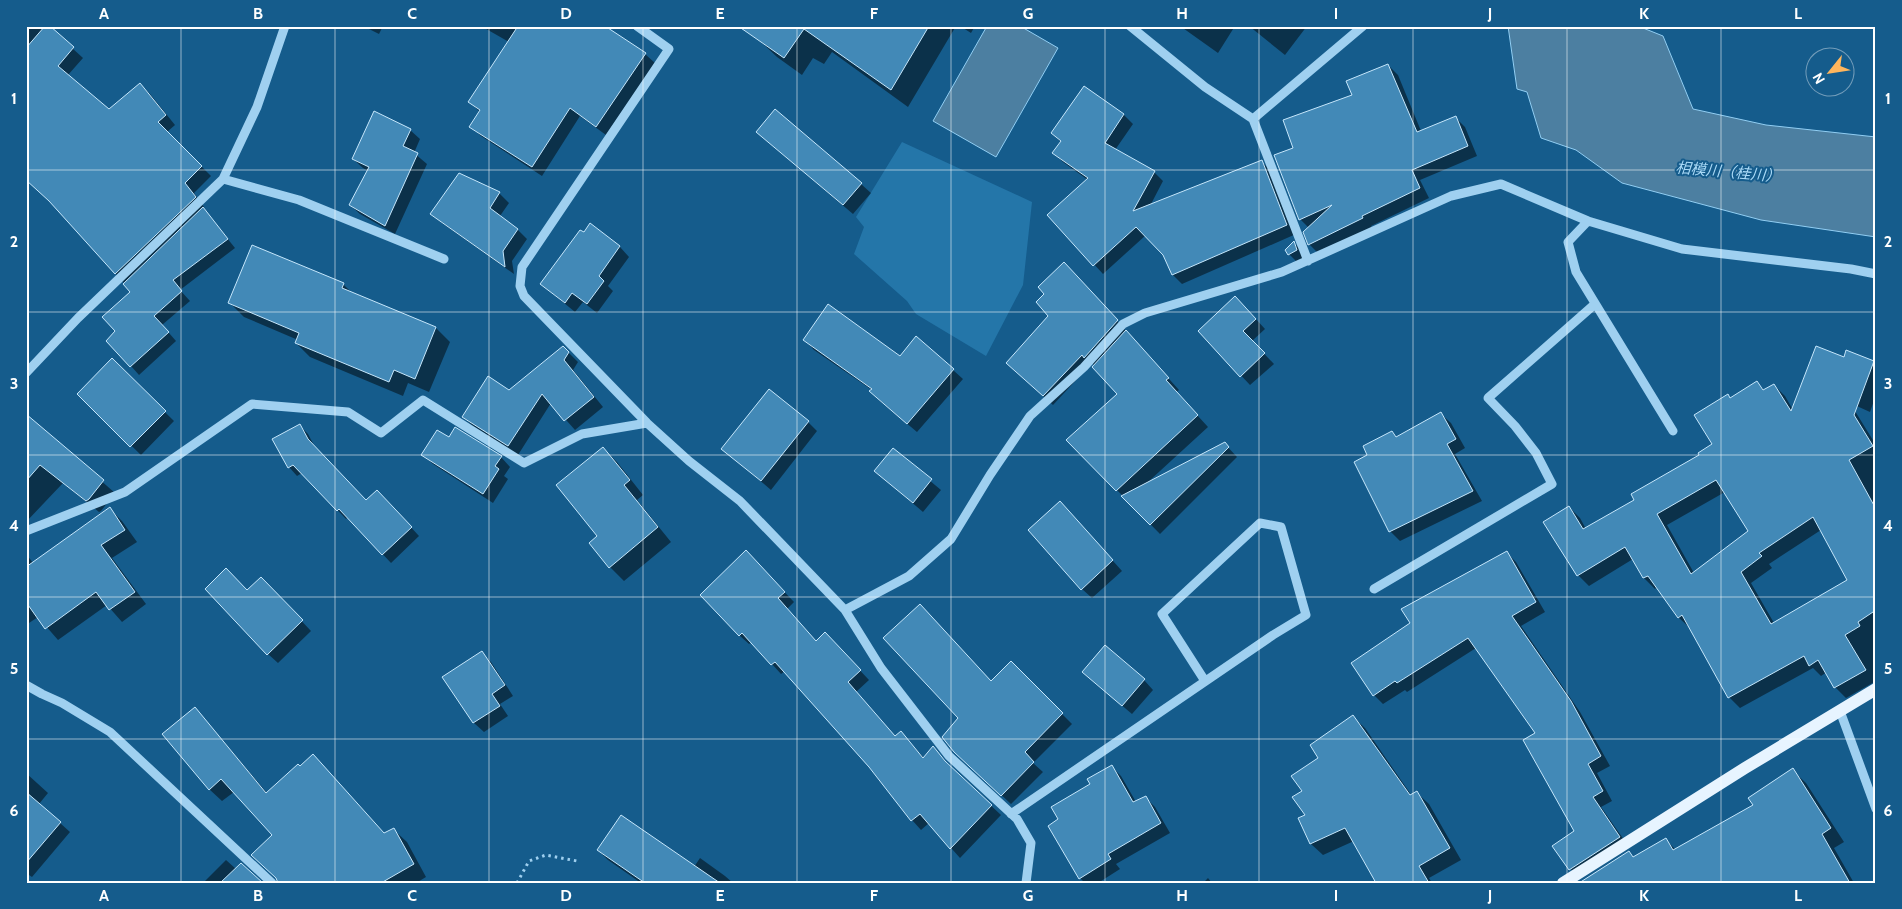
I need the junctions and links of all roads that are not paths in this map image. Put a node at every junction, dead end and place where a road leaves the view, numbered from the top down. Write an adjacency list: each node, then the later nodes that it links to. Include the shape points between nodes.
1 (286, 26): 6 (street, via 257,107)
2 (637, 26): 13 (street, via 668,49 522,267 520,286 524,296)
3 (1130, 26): 5 (street, via 1205,87)
4 (1363, 26): 5 (street)
5 (1253, 118): 9 (street)
6 (223, 179): 8 (street, via 299,200); 12 (street, via 78,318)
7 (1588, 221): 9 (street, via 1501,184 1451,196); 10 (street, via 1682,249); 11 (street, via 1568,242 1576,272)
8 (444, 259)
9 (1308, 261): 17 (street, via 1282,272 1145,313 1124,324 1084,367 1030,416 951,539 909,576)
10 (1876, 274)
11 (1595, 304): 14 (street); 16 (street, via 1488,398 1536,453 1552,484)
12 (26, 373)
13 (647, 423): 15 (street, via 582,434 524,463 423,400 381,433 348,412 252,404 126,492); 17 (street, via 740,501)
14 (1673, 431)
15 (26, 531)
16 (1374, 589)
17 (845, 610): 23 (street, via 881,668 949,756)
18 (1206, 681): 18 (street, via 1306,615 1281,527 1260,522 1162,614); 23 (street)
19 (26, 685): 24 (street, via 110,732)
20 (1876, 690): 21 (main road)
21 (1840, 711): 22 (street); 26 (main road)
22 (1876, 809)
23 (1011, 814): 25 (street, via 1031,843)
24 (272, 883)
25 (1026, 883)
26 (1563, 883)

